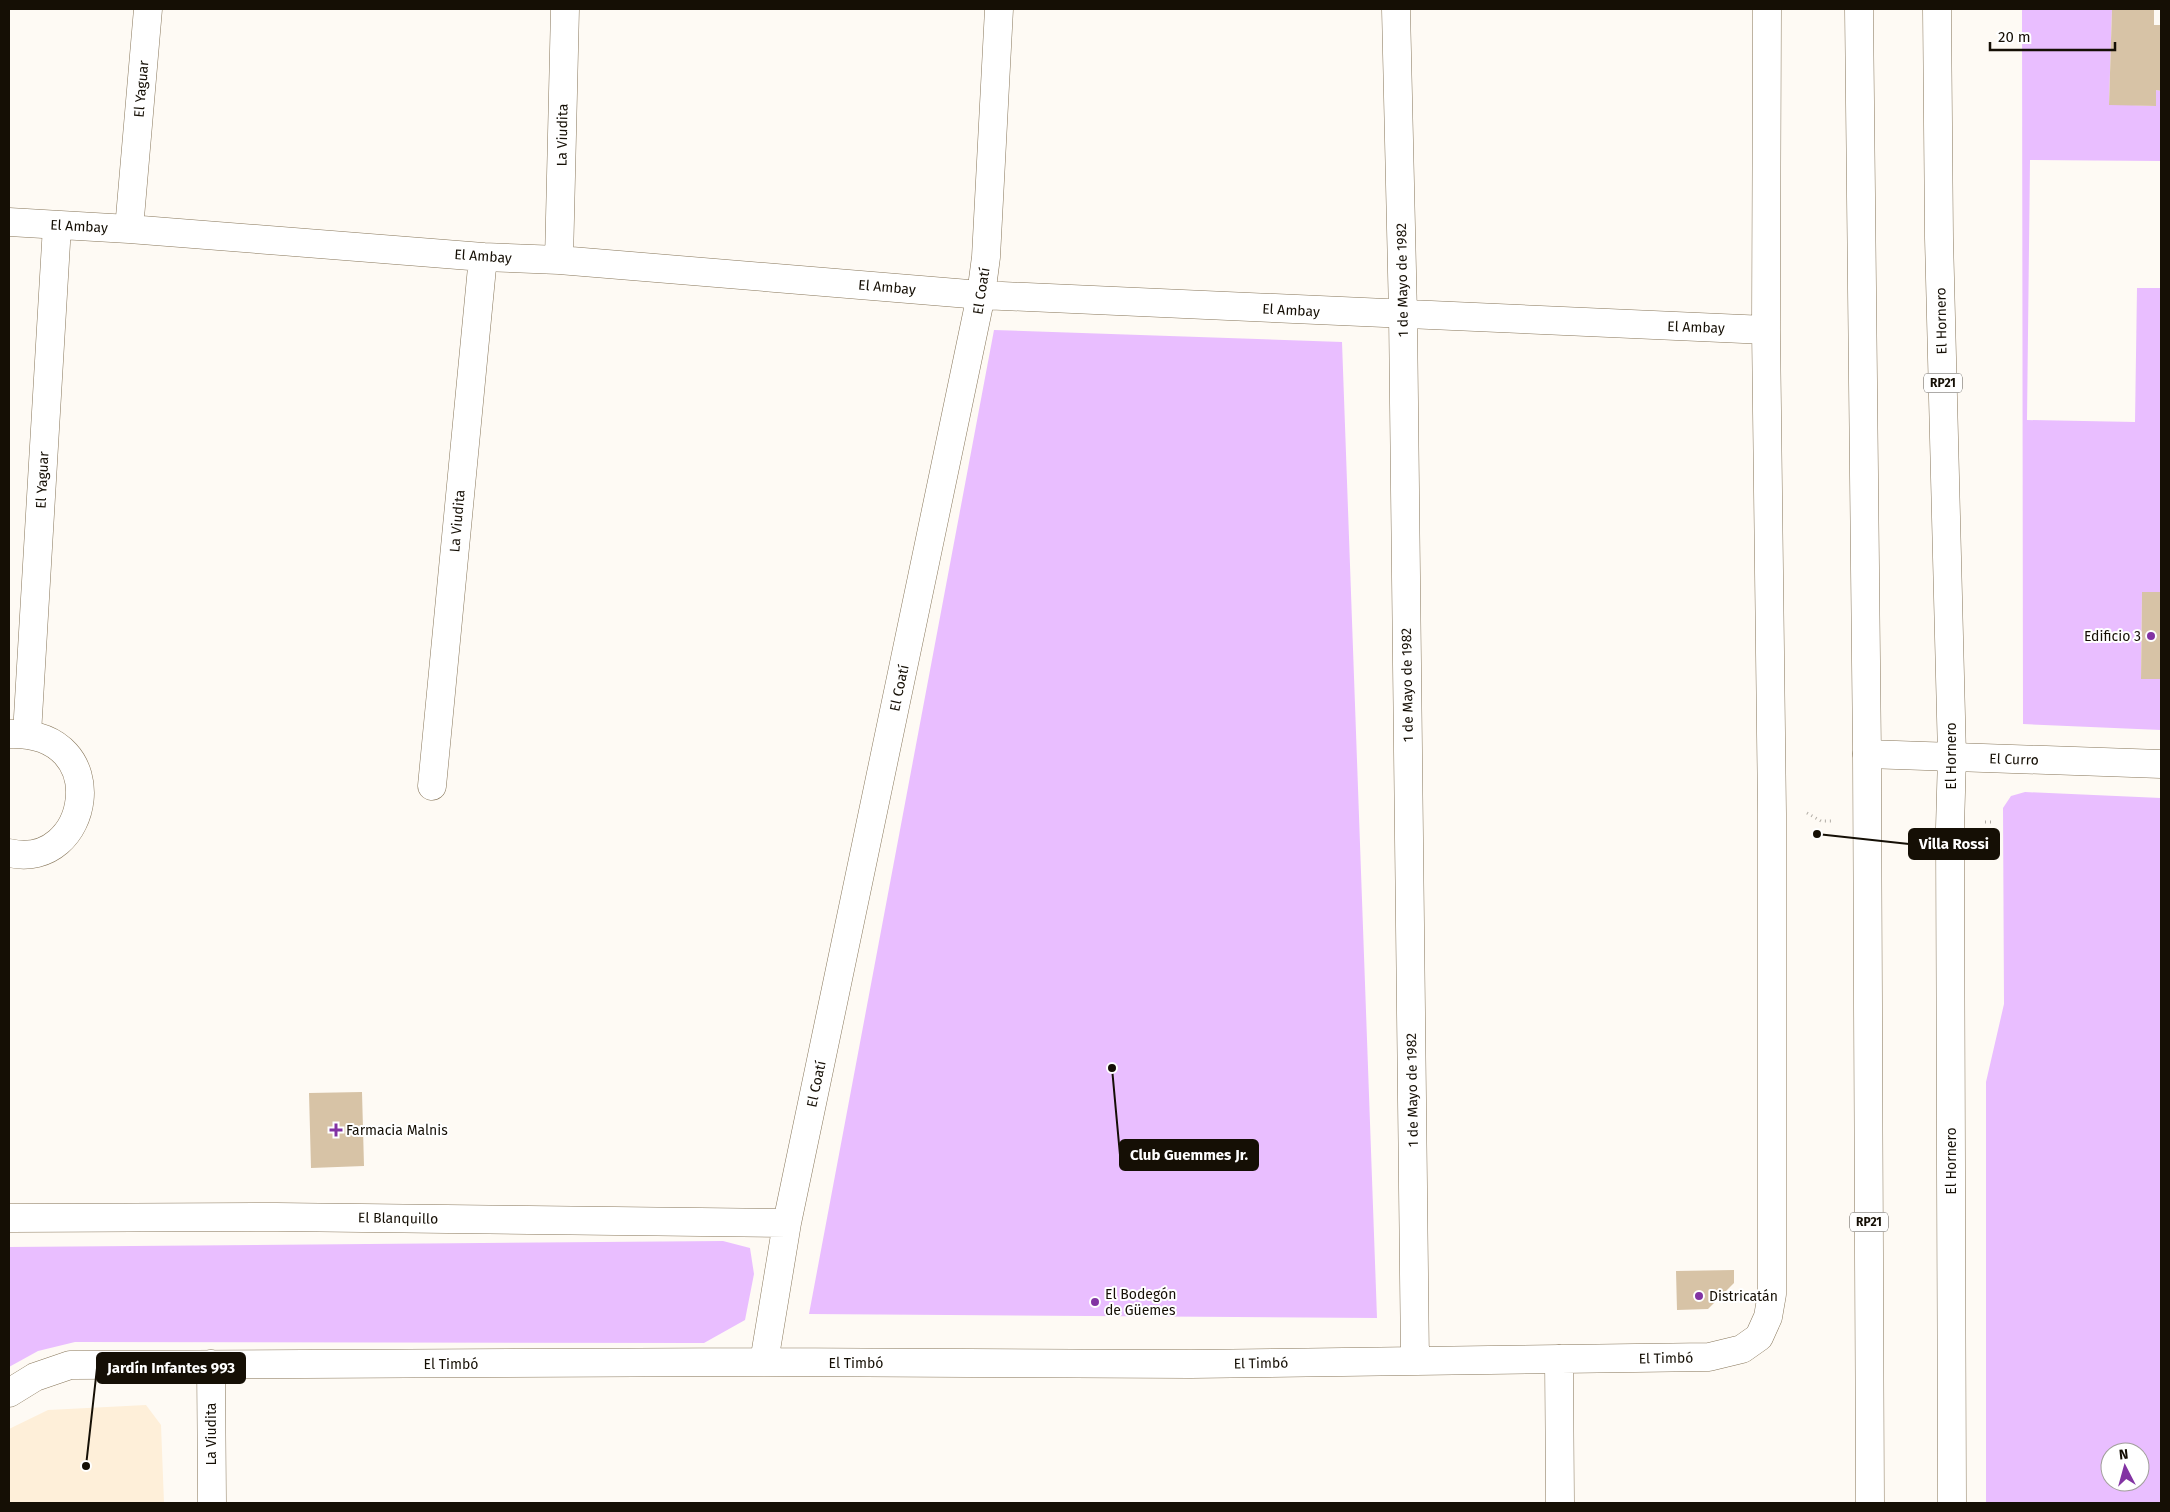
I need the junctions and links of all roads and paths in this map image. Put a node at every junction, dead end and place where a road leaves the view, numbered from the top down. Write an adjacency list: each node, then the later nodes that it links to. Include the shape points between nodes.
1 (148, 9): 10 (street, El Yaguar)
2 (565, 9): 12 (street, La Viudita)
3 (999, 9): 13 (street, El Coatí, via 986,257)
4 (1396, 9): 14 (street, 1 de Mayo de 1982)
5 (1767, 9): 15 (street)
6 (1860, 9): 17 (street, RP21)
7 (1937, 9): 18 (street, El Hornero / RP21, via 1939,238)
8 (9, 222): 9 (street, El Ambay)
9 (57, 226): 10 (street, El Ambay); 16 (street, El Yaguar)
10 (129, 229): 11 (street, El Ambay)
11 (483, 257): 12 (street, El Ambay); 20 (street, La Viudita)
12 (559, 260): 13 (street, El Ambay)
13 (981, 295): 14 (street, El Ambay); 23 (street, El Coatí)
14 (1403, 315): 15 (street, El Ambay); 25 (street, 1 de Mayo de 1982)
15 (1766, 330): 24 (street, El Timbó, via 1772,803 1772,1294 1768,1317 1759,1337 1742,1349 1709,1357)
16 (18, 734): 21 (street, El Yaguar, via 48,739 64,752 76,769 81,789 79,810 70,829 56,844 37,852)
17 (1867, 754): 18 (street, El Curro); 31 (street, RP21)
18 (1952, 756): 19 (street, El Curro); 32 (street, El Hornero / RP21)
19 (2161, 764)
20 (432, 786)
21 (9, 853)
22 (9, 1218): 23 (street, El Blanquillo, via 277,1217)
23 (787, 1223): 26 (street, El Coatí)
24 (1559, 1359): 25 (street, El Timbó); 30 (street)
25 (1415, 1361): 26 (street, El Timbó, via 1191,1364)
26 (764, 1362): 27 (street, El Timbó)
27 (211, 1364): 28 (street, El Timbó, via 70,1364 35,1377); 29 (street, La Viudita)
28 (9, 1393)
29 (212, 1503)
30 (1560, 1503)
31 (1870, 1503)
32 (1952, 1503)

